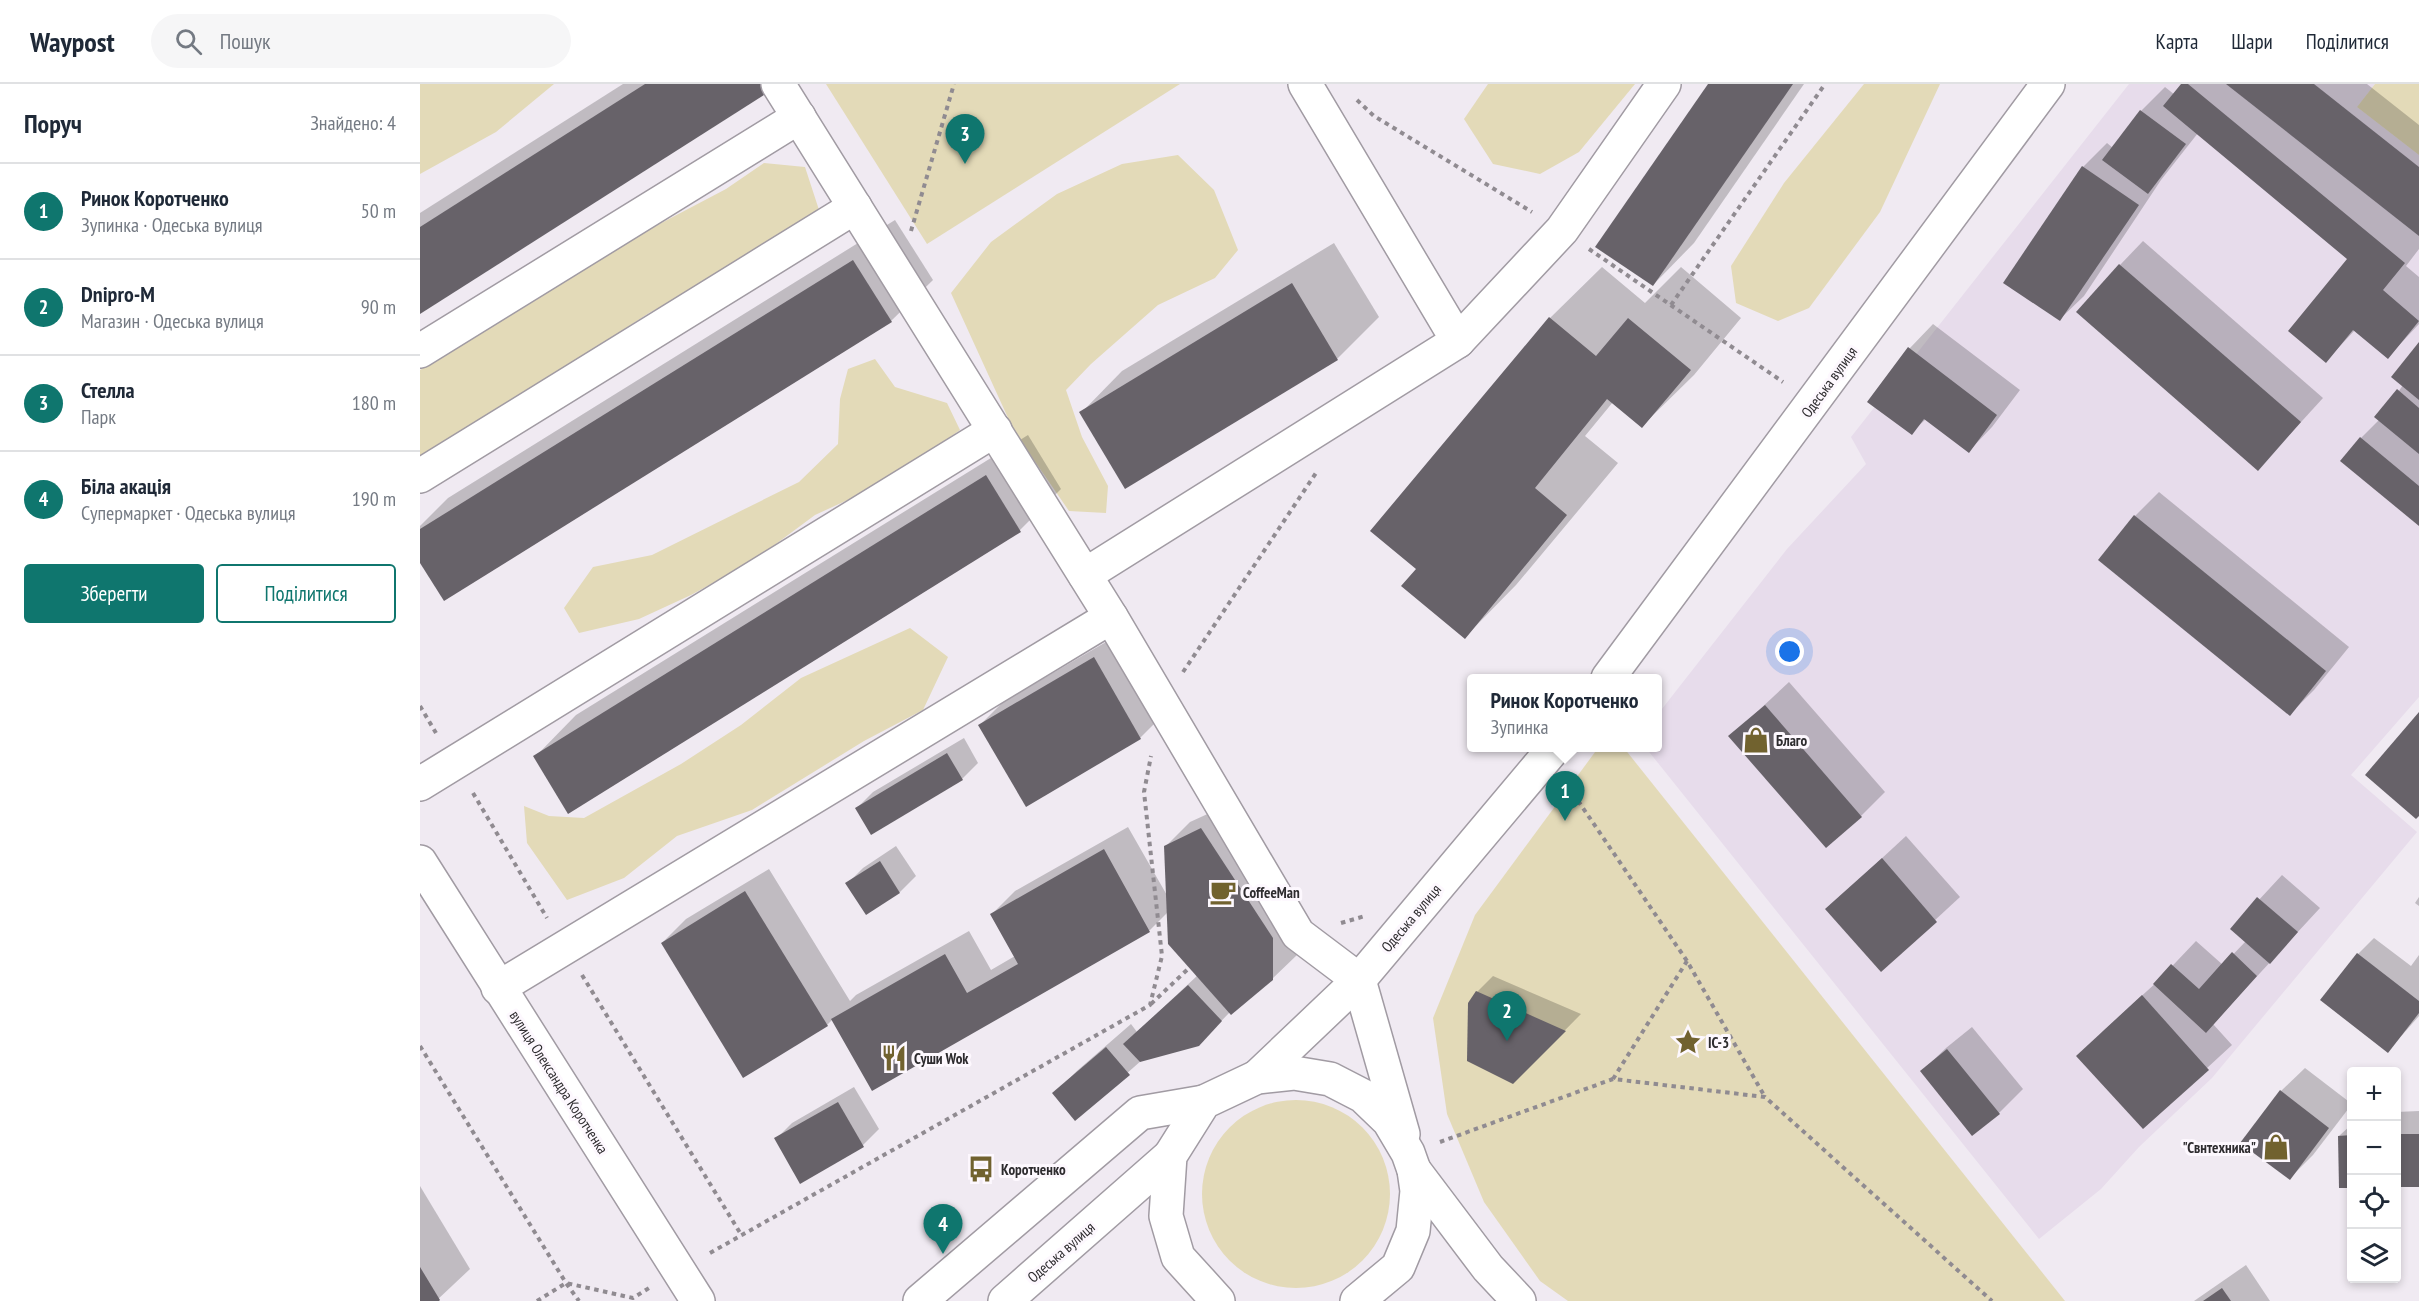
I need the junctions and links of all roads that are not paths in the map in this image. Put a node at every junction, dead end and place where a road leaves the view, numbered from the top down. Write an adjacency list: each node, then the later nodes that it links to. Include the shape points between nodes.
1 (778, 84): 5 (main road)
2 (1305, 84): 7 (main road)
3 (1664, 84): 7 (main road, via 1562,230)
4 (2048, 84): 13 (main road, Одеська вулиця)
5 (799, 117): 6 (main road); 8 (main road)
6 (855, 207): 9 (main road); 10 (main road)
7 (1458, 341): 11 (main road)
8 (420, 351)
9 (995, 430): 11 (main road); 15 (main road)
10 (420, 476)
11 (1085, 575): 12 (main road)
12 (1111, 618): 17 (main road, via 1298,934); 18 (main road)
13 (1611, 674)
14 (1550, 752): 17 (main road, Одеська вулиця)
15 (420, 784)
16 (420, 862): 18 (main road, вулиця Олександра Коротченка)
17 (1359, 980): 19 (main road, Одеська вулиця); 22 (main road)
18 (498, 988): 23 (main road, вулиця Олександра Коротченка)
19 (1257, 1077): 20 (main road); 22 (main road, via 1294,1073 1330,1079 1363,1096 1389,1121)
20 (1204, 1102): 21 (main road); 24 (main road, via 1140,1113)
21 (1170, 1156): 25 (main road, Одеська вулиця); 26 (main road, via 1166,1216 1178,1257)
22 (1411, 1161): 27 (main road, via 1417,1191 1413,1231 1398,1267); 28 (main road, via 1488,1268)
23 (698, 1301)
24 (921, 1301)
25 (1005, 1301)
26 (1218, 1301)
27 (1357, 1301)
28 (1519, 1301)

